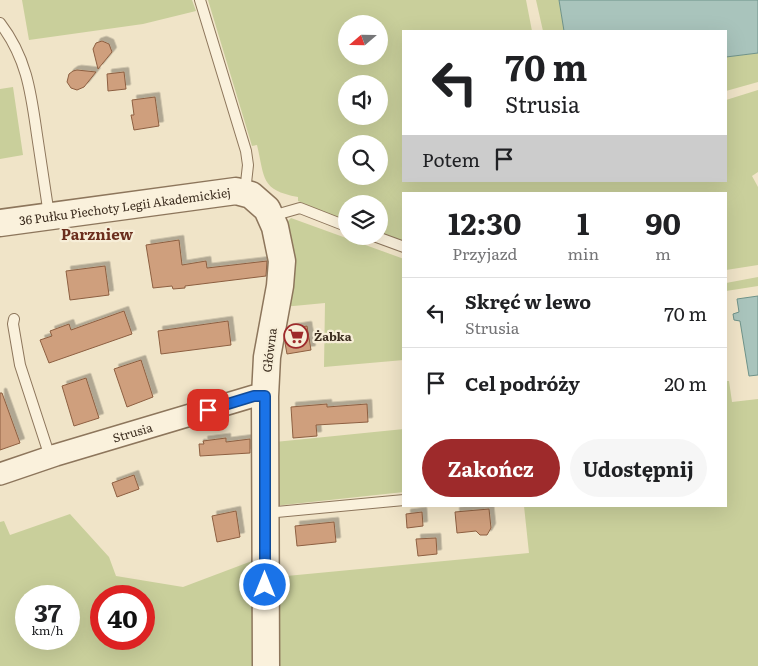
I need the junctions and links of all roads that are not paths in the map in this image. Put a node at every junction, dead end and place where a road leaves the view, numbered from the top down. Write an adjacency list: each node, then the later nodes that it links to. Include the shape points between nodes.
1 (200, 0): 3 (lane, via 246,152)
2 (0, 23): 4 (lane, via 21,58 30,85)
3 (245, 193): 4 (street, 36 Pułku Piechoty Legii Akademickiej, via 219,193); 5 (street, 36 Pułku Piechoty Legii Akademickiej, via 263,204)
4 (49, 216): 6 (street, 36 Pułku Piechoty Legii Akademickiej)
5 (271, 216): 7 (lane, via 300,208); 11 (street, Główna, via 280,249 282,274 267,352)
6 (0, 223)
7 (338, 223)
8 (388, 241): 9 (lane)
9 (402, 246)
10 (14, 319): 12 (lane, via 20,365)
11 (265, 396): 12 (street, Strusia, via 254,396); 15 (street, Główna)
12 (50, 457): 13 (street, Strusia)
13 (0, 474)
14 (402, 500): 15 (lane)
15 (265, 514): 16 (street, Główna)
16 (266, 666)

